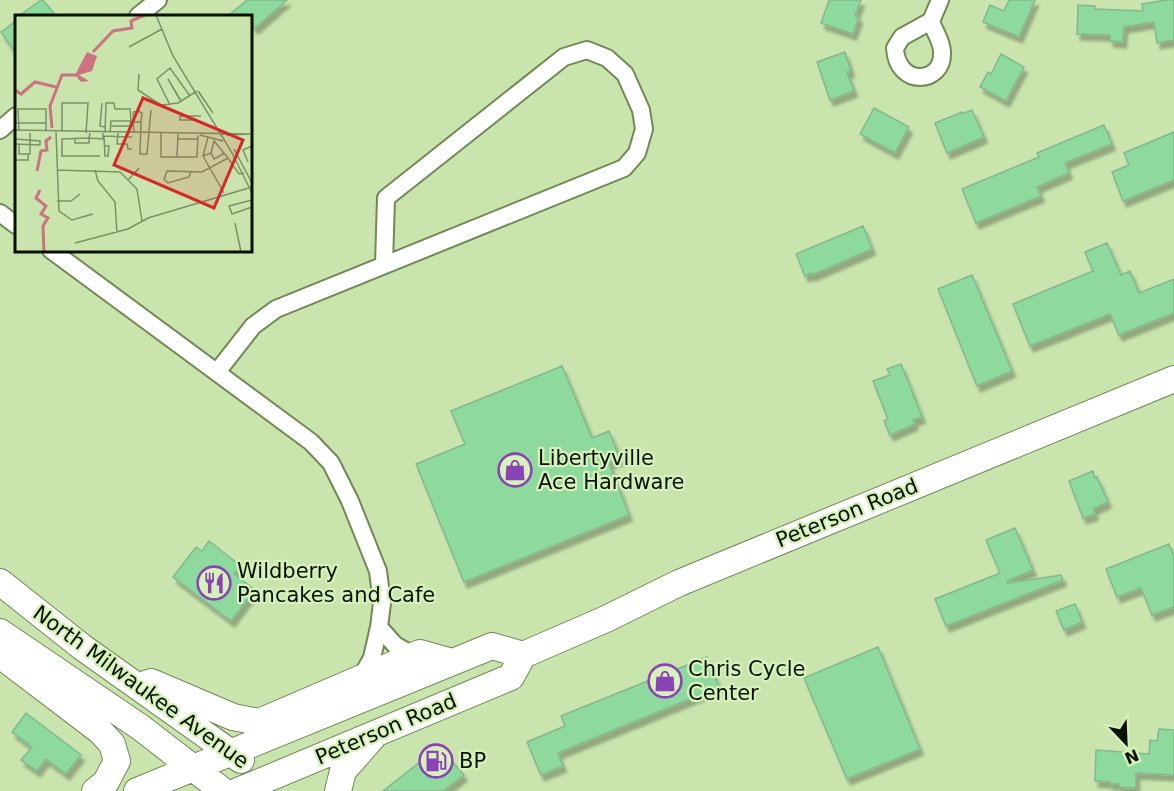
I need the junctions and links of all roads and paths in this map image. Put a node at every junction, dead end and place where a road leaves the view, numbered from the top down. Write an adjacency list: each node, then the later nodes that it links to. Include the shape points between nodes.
1 (158, 0): 3 (street)
2 (940, 0): 4 (street)
3 (139, 15)
4 (931, 21)
5 (15, 117): 6 (street)
6 (0, 129)
7 (0, 213): 8 (street)
8 (15, 224)
9 (54, 252): 11 (street)
10 (384, 265): 10 (street, via 624,168 637,153 644,129 641,110 625,74 607,58 587,50 564,57 386,198); 11 (street, via 276,309 252,326)
11 (217, 372): 14 (street, via 311,442 331,463 378,571)
12 (1174, 379): 17 (main road, Peterson Road, via 679,583)
13 (0, 582): 21 (main road, North Milwaukee Avenue)
14 (379, 627): 18 (street, via 395,645); 20 (street, via 372,658)
15 (0, 632): 24 (main road, North Milwaukee Avenue)
16 (0, 655): 26 (main road, via 100,730 112,744 114,767 106,782)
17 (523, 655): 19 (main road, Peterson Road, via 492,646); 22 (main road, Peterson Road, via 511,677)
18 (414, 656): 19 (main road, via 420,653); 20 (main road)
19 (452, 662): 23 (main road, Peterson Road)
20 (360, 679): 21 (main road, via 259,722 233,717 151,682)
21 (136, 686): 23 (main road, North Milwaukee Avenue)
22 (376, 733): 25 (main road, Peterson Road); 30 (main road, via 344,771)
23 (232, 753): 24 (main road, Peterson Road); 25 (main road, North Milwaukee Avenue)
24 (194, 768): 27 (main road, Peterson Road); 28 (main road, North Milwaukee Avenue)
25 (275, 785): 29 (main road, Peterson Road)
26 (95, 791)
27 (137, 791)
28 (223, 791)
29 (238, 791)
30 (338, 791)

